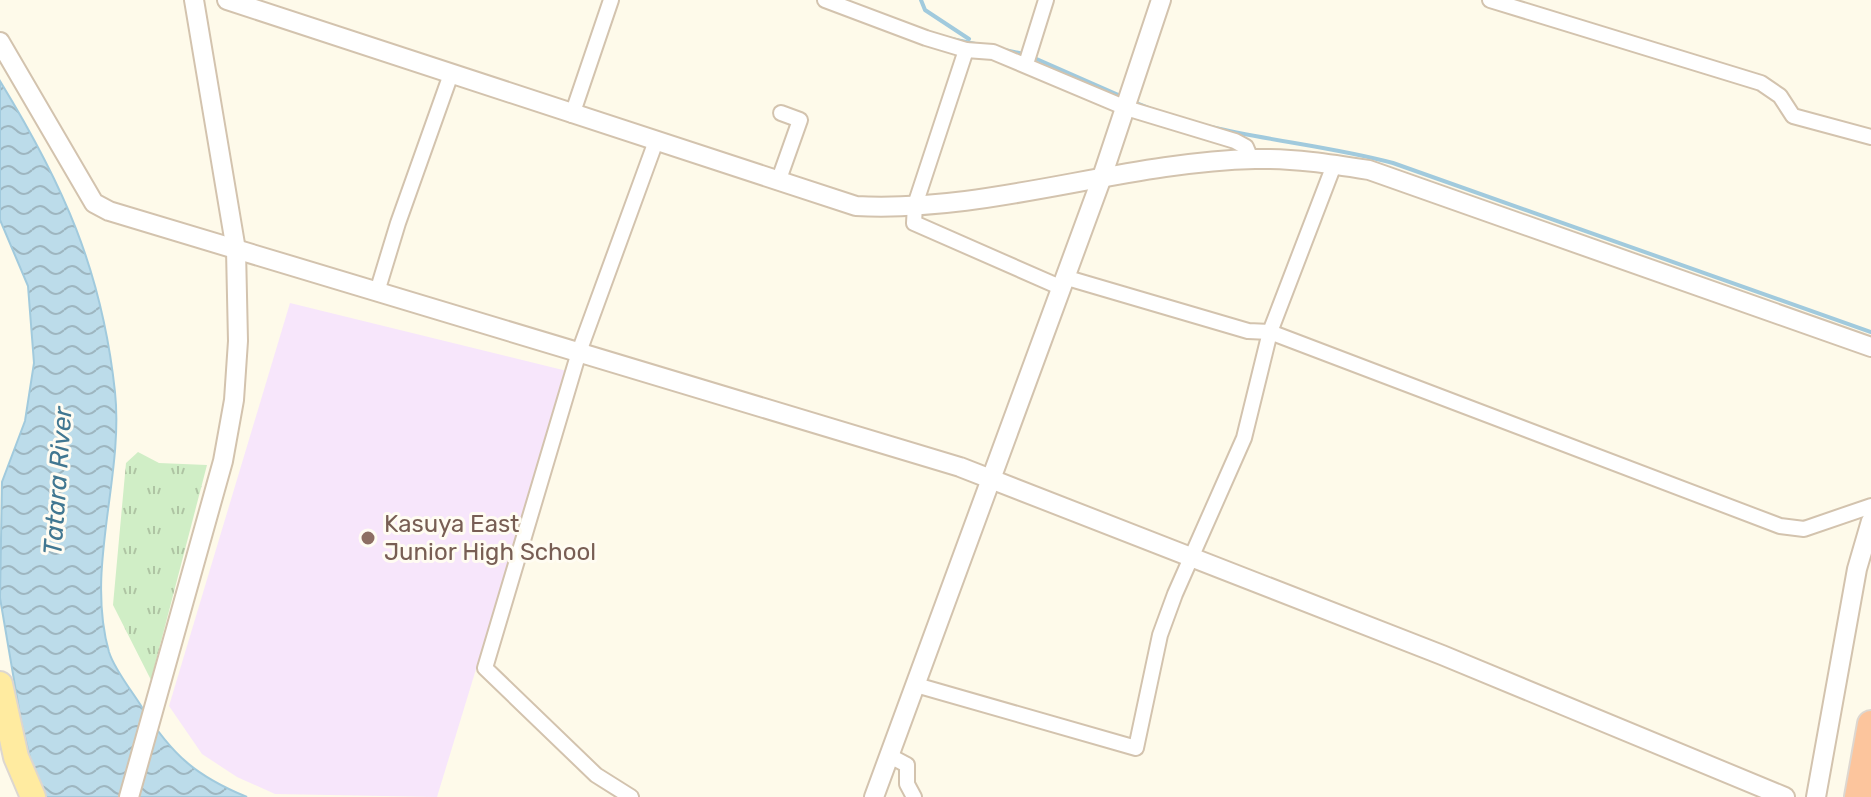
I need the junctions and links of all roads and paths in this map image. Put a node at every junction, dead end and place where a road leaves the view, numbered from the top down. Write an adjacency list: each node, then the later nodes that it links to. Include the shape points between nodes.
1 (194, 0): 22 (street)
2 (227, 0): 11 (street)
3 (611, 0): 14 (street)
4 (825, 0): 9 (street)
5 (1046, 0): 10 (street)
6 (1161, 0): 12 (street)
7 (1490, 0): 15 (street, via 1761,83 1780,96 1793,116)
8 (0, 42): 22 (street, via 94,203)
9 (966, 50): 10 (street, via 993,52); 21 (street)
10 (1026, 64): 12 (street)
11 (451, 74): 14 (street); 24 (street)
12 (1126, 108): 17 (street, via 1235,141 1246,147); 19 (street)
13 (781, 113): 20 (street, via 800,120)
14 (572, 115): 16 (street)
15 (1871, 137)
16 (656, 141): 20 (street); 27 (street)
17 (1251, 159): 18 (street); 19 (street)
18 (1334, 165): 25 (street); 26 (street, via 1400,181)
19 (1101, 180): 21 (street); 23 (street)
20 (778, 182): 21 (street, via 856,206)
21 (915, 205): 23 (street, via 914,223)
22 (236, 250): 24 (street); 38 (street, via 238,341 230,429)
23 (1063, 282): 25 (street, via 1248,331); 28 (street)
24 (377, 292): 27 (street)
25 (1270, 332): 29 (street, via 1780,526 1804,529); 31 (street, via 1244,438)
26 (1871, 347)
27 (579, 352): 28 (street); 39 (street, via 485,668 596,775)
28 (991, 478): 31 (street); 33 (street)
29 (1871, 506)
30 (1871, 521): 43 (street, via 1854,584)
31 (1193, 557): 33 (street, via 1160,635 1136,748); 42 (street)
32 (0, 684): 37 (main road, via 16,757)
33 (916, 685): 35 (street)
34 (1871, 724): 36 (highway)
35 (890, 756): 40 (street); 41 (street, via 907,765 907,784)
36 (1859, 788)
37 (33, 797)
38 (129, 797)
39 (631, 797)
40 (874, 797)
41 (914, 797)
42 (1785, 797)
43 (1816, 797)

